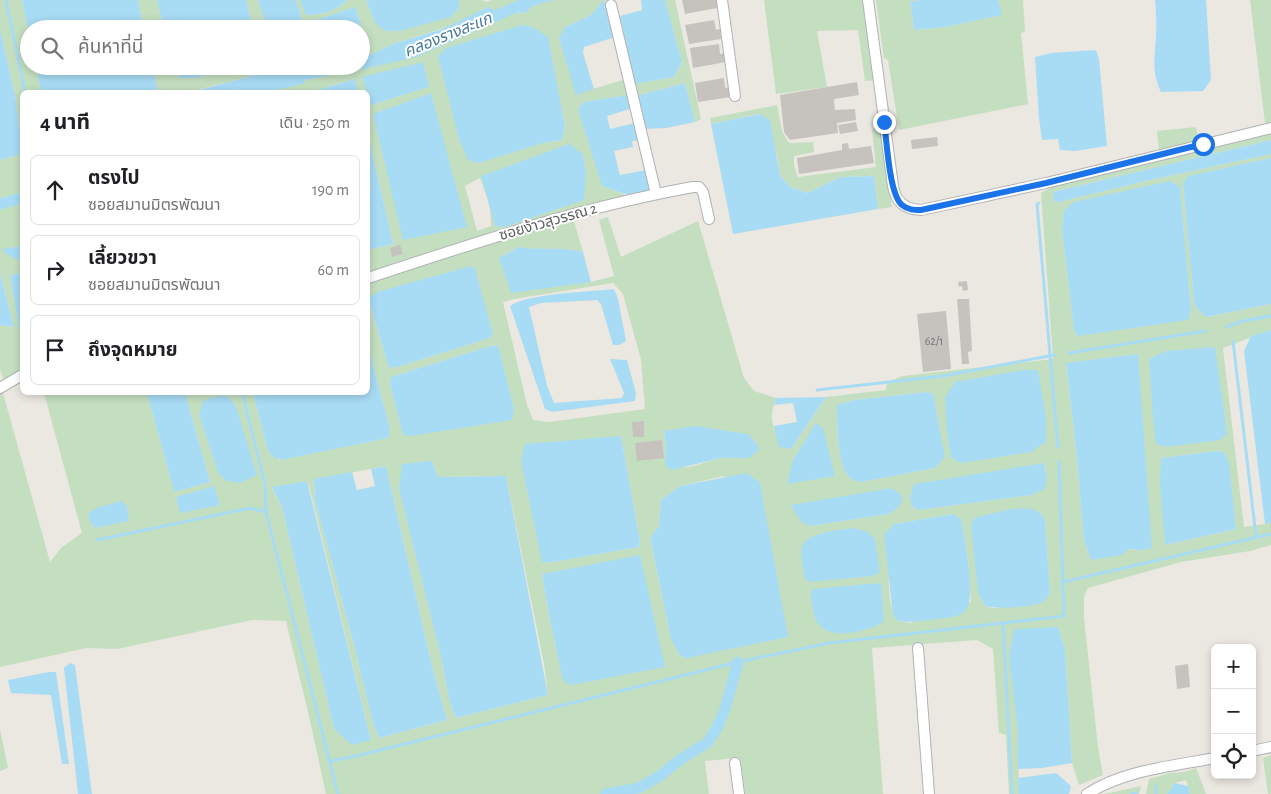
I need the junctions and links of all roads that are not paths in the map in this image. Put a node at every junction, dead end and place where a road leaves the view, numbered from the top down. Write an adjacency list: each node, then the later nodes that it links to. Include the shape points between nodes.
1 (722, 0): 4 (street)
2 (868, 0): 5 (street, via 892,186 898,201 911,210 1046,183)
3 (612, 5): 6 (street)
4 (735, 96)
5 (1271, 128)
6 (656, 194): 7 (street, ซอยง้าวสุวรรณ 2, via 699,187); 8 (street, ซอยง้าวสุวรรณ 2, via 467,245)
7 (709, 219)
8 (370, 277)
9 (20, 376): 10 (street)
10 (0, 388)
11 (918, 648): 17 (street)
12 (1271, 747): 13 (street)
13 (1256, 750)
14 (1211, 759): 18 (street, via 1141,772)
15 (735, 763): 16 (street)
16 (739, 794)
17 (929, 794)
18 (1087, 794)

